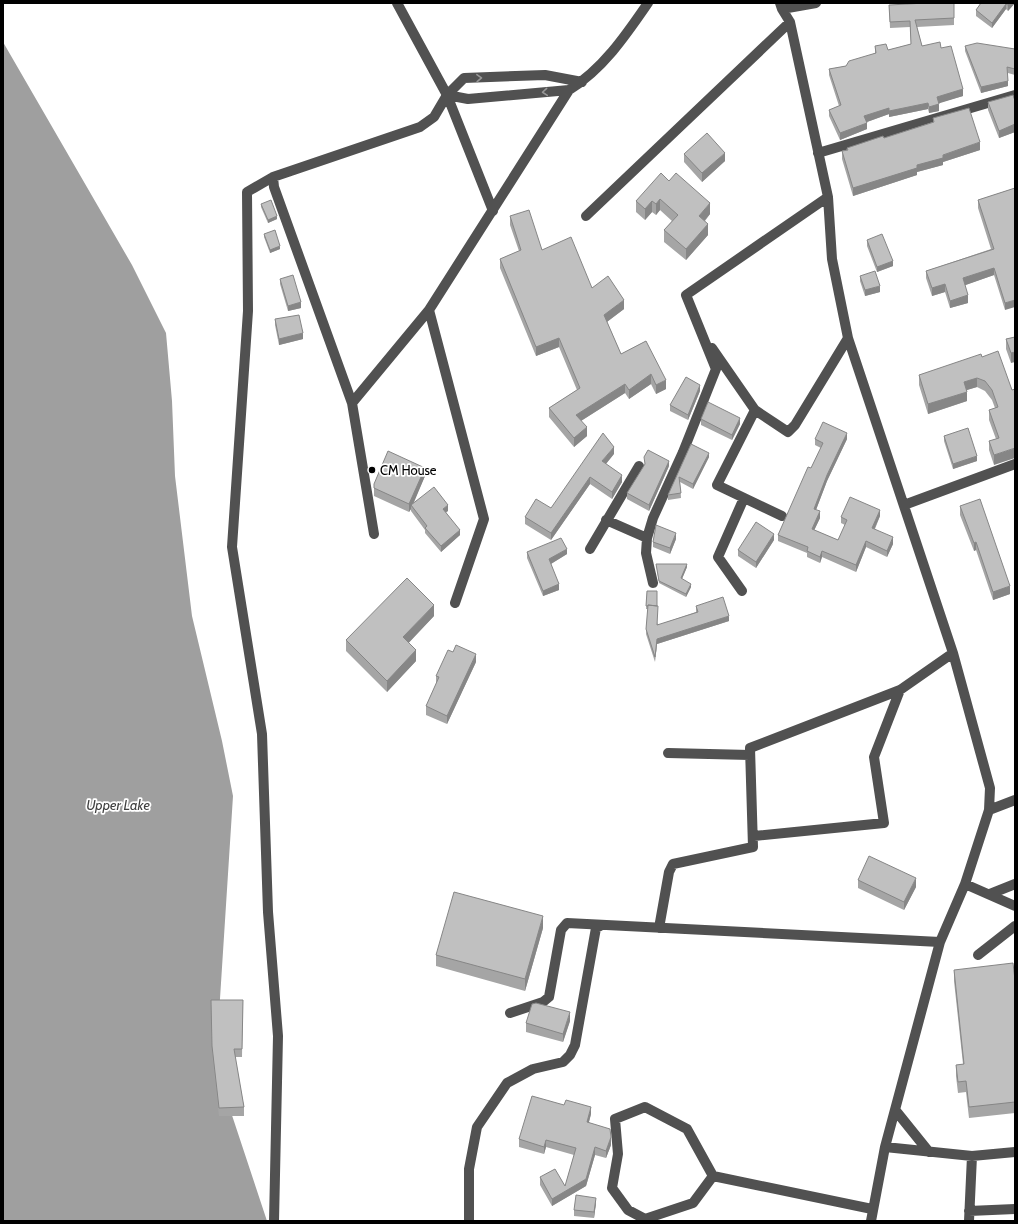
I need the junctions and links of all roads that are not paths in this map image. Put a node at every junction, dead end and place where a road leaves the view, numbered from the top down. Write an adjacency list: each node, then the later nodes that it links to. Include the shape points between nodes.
1 (397, 3): 8 (street)
2 (648, 3): 6 (street, via 618,46)
3 (816, 3): 4 (street)
4 (781, 6): 5 (street)
5 (790, 22): 10 (street); 14 (street)
6 (582, 82): 7 (street); 8 (street, one-way to 6, via 464,78 545,75)
7 (569, 90): 8 (street, one-way to 8, via 468,99); 13 (street)
8 (447, 95): 11 (street, via 434,117 420,127); 13 (street)
9 (1015, 95): 10 (street)
10 (818, 154): 12 (street)
11 (273, 177): 18 (street, via 274,187); 58 (street, via 247,192 248,311 232,547 262,734 268,912 278,1036)
12 (828, 197): 16 (street, via 686,295); 17 (street, via 832,259)
13 (493, 211): 15 (street)
14 (586, 216)
15 (429, 310): 18 (street); 31 (street, via 484,519)
16 (701, 332): 19 (street); 27 (street, via 716,369 653,518)
17 (848, 338): 19 (street, via 795,425 788,432); 23 (street)
18 (352, 403): 26 (street)
19 (755, 410): 22 (street, via 717,485)
20 (1015, 464): 23 (street)
21 (639, 466): 25 (street)
22 (744, 498): 24 (street); 30 (street, via 718,557)
23 (904, 505): 32 (street)
24 (782, 516)
25 (606, 520): 27 (street); 28 (street)
26 (374, 534)
27 (647, 538): 29 (street, via 646,553)
28 (590, 549)
29 (653, 583)
30 (742, 591)
31 (455, 603)
32 (953, 654): 33 (street); 37 (street, via 990,788)
33 (900, 690): 35 (street, via 750,748); 38 (street, via 874,757 884,823)
34 (668, 753): 35 (street)
35 (750, 755): 38 (street)
36 (1015, 800): 37 (street)
37 (989, 810): 39 (street)
38 (754, 836): 45 (street, via 753,846 673,864 669,872)
39 (966, 884): 41 (street); 46 (street)
40 (1015, 884): 41 (street)
41 (990, 894): 42 (street)
42 (1015, 906)
43 (600, 926): 45 (street); 48 (street, via 571,923 564,925 549,997 543,1002); 59 (street, via 596,928 575,1045 570,1055 563,1062 533,1069 507,1083 477,1126 469,1169)
44 (1015, 926): 47 (street)
45 (659, 928): 46 (street)
46 (940, 942): 49 (street)
47 (978, 955)
48 (510, 1013)
49 (896, 1111): 50 (street); 51 (street)
50 (885, 1147): 51 (street); 55 (street)
51 (929, 1152): 53 (street)
52 (1015, 1152): 53 (street)
53 (972, 1156): 57 (street)
54 (713, 1176): 54 (street, via 687,1129 645,1108 615,1119 618,1154 612,1188 628,1210 645,1219 693,1203); 55 (street)
55 (872, 1209): 60 (street)
56 (1015, 1209): 57 (street)
57 (969, 1216)
58 (274, 1221)
59 (469, 1221)
60 (871, 1221)

